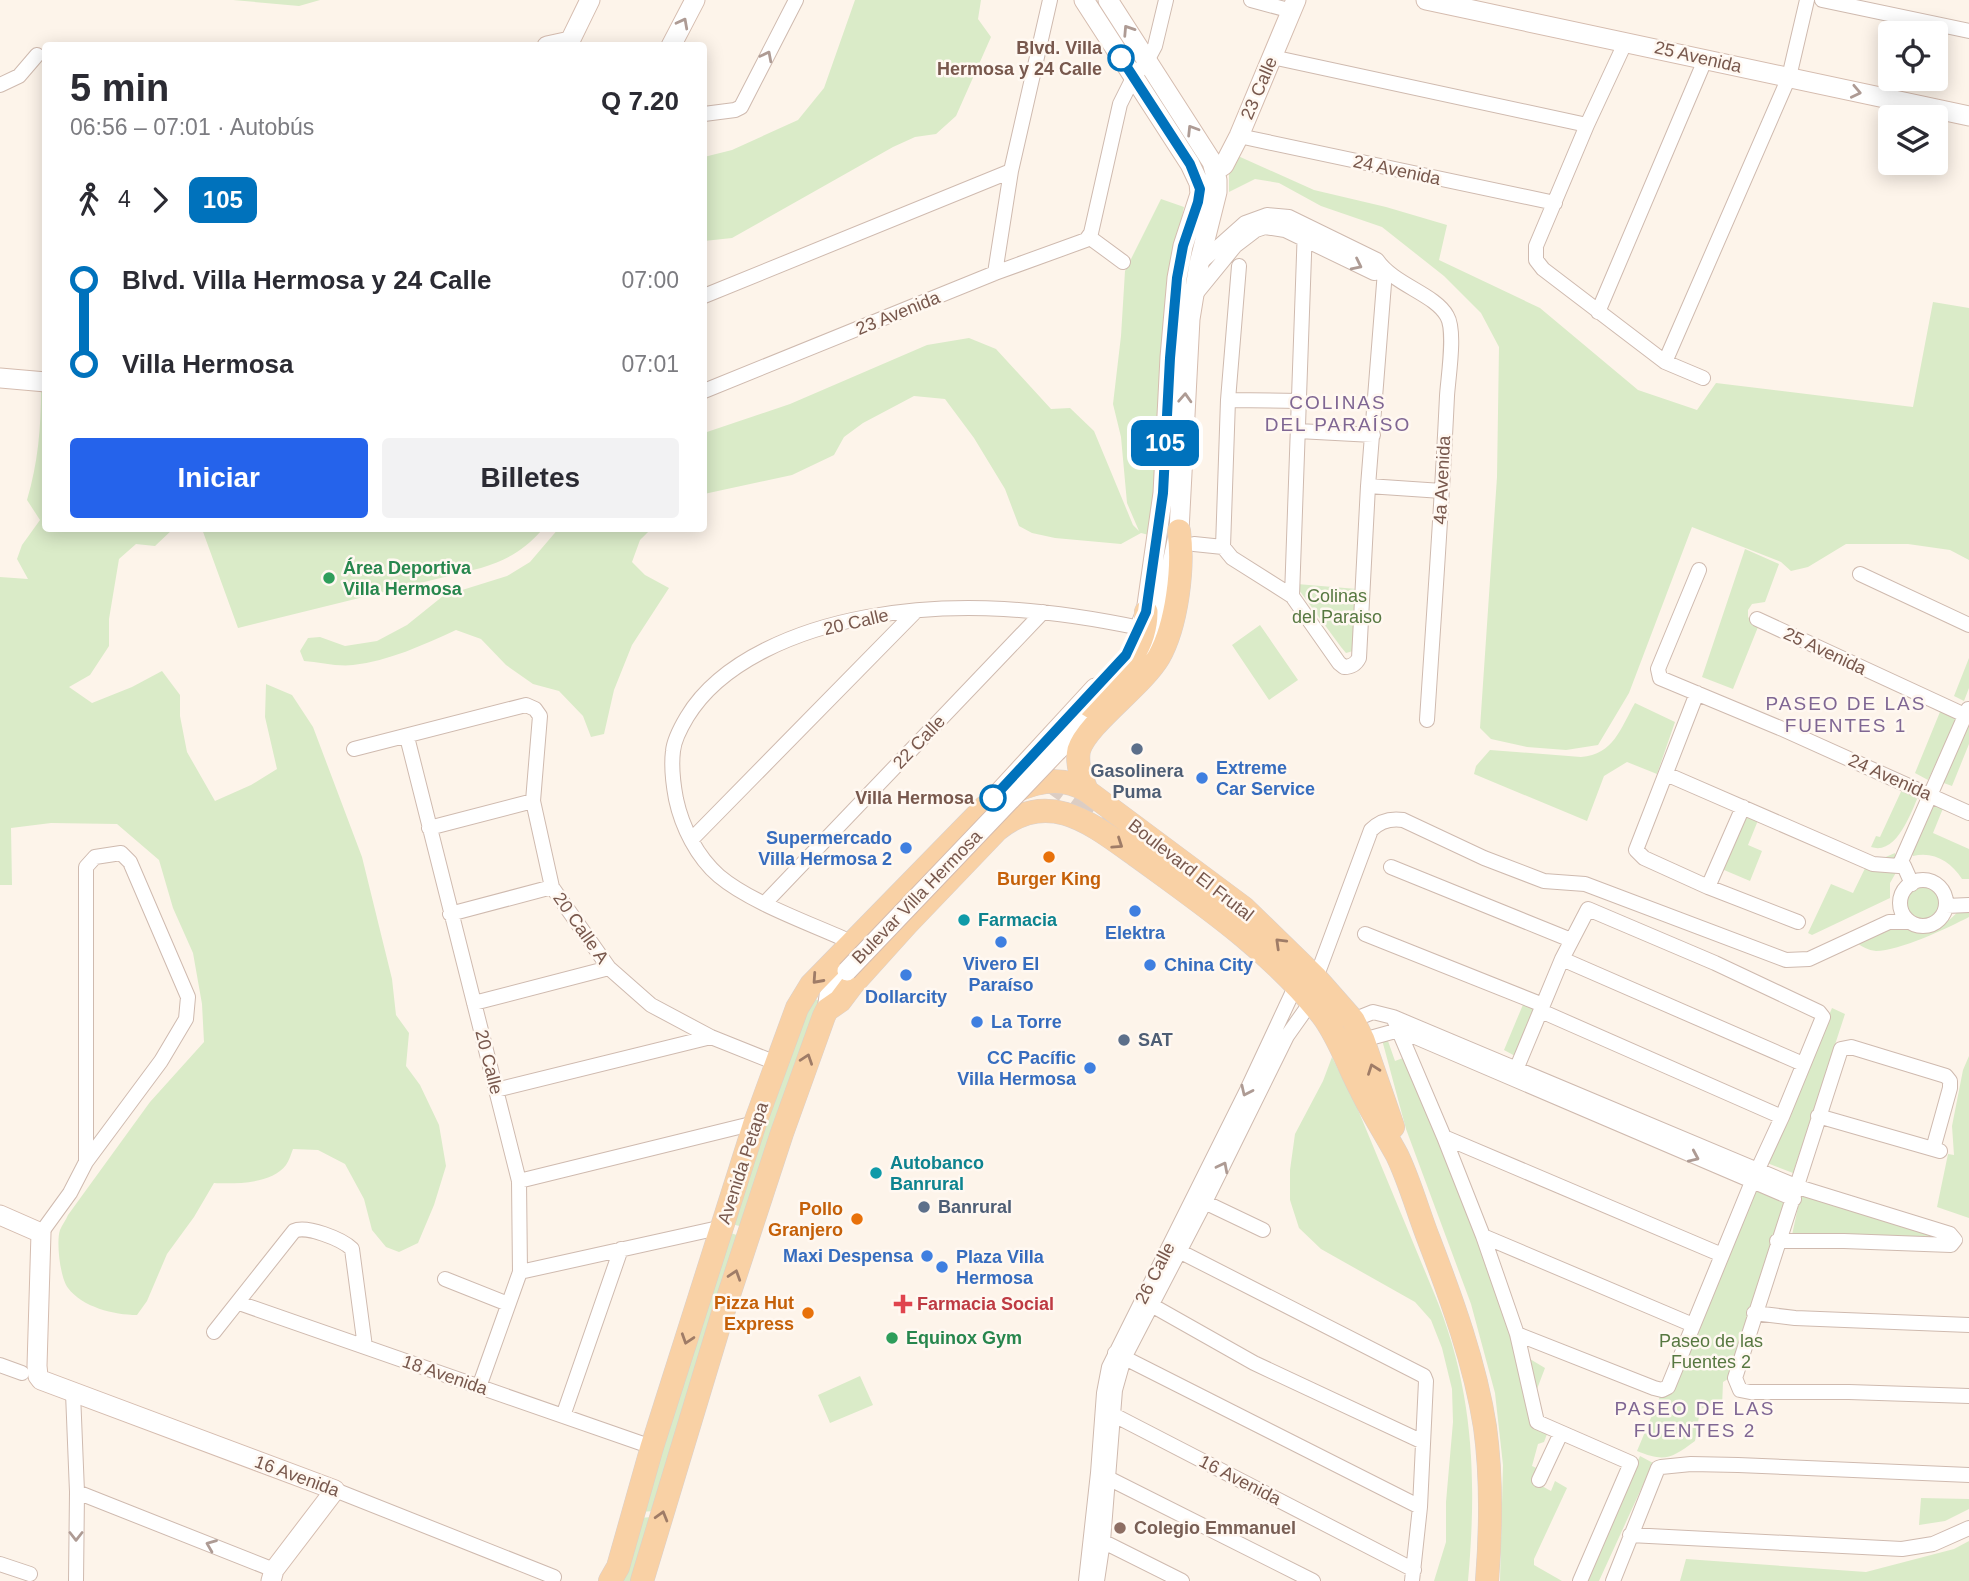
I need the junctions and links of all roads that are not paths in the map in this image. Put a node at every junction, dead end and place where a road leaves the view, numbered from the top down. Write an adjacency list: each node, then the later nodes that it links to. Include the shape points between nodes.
1 (590, 0): 15 (main road)
2 (695, 0): 16 (main road, one-way to 2)
3 (796, 0): 24 (street, one-way to 3, via 742,105)
4 (1050, 0): 28 (street)
5 (1084, 0): 21 (main road, Bulevar Villa Hermosa)
6 (1108, 0): 20 (main road, one-way to 6)
7 (1166, 0): 20 (street)
8 (1251, 0): 12 (street)
9 (1426, 0): 14 (main road, 25 Avenida)
10 (1807, 0): 22 (street)
11 (1822, 0): 13 (street)
12 (1294, 5): 18 (main road, 23 Calle)
13 (1969, 31)
14 (1626, 41): 19 (main road, 25 Avenida); 26 (street)
15 (569, 42)
16 (673, 42)
17 (37, 55): 23 (street, via 19,76)
18 (1272, 57): 26 (street); 27 (main road, 23 Calle)
19 (1705, 60): 22 (main road, 25 Avenida); 40 (street)
20 (1147, 61): 21 (street); 29 (main road, one-way to 20)
21 (1133, 78): 32 (street, via 1117,114); 60 (main road, Bulevar Villa Hermosa, via 1190,164 1200,189 1177,278 1163,493)
22 (1789, 78): 25 (main road, 25 Avenida, one-way to 25); 41 (street)
23 (0, 85)
24 (707, 114)
25 (1969, 116)
26 (1587, 125): 30 (street)
27 (1239, 136): 29 (main road, 23 Calle, via 1224,165); 30 (street, 24 Avenida)
28 (1011, 171): 37 (street); 38 (street)
29 (1215, 171): 34 (main road, Bulevar Villa Hermosa, via 1217,192)
30 (1555, 203): 40 (street, via 1536,246 1536,260)
31 (1305, 234): 34 (street, 4a Avenida, via 1289,217 1251,220); 36 (street, 4a Avenida, via 1377,260); 39 (street, 4a Avenida, via 1271,227 1256,230 1235,246); 47 (street)
32 (1090, 235): 33 (street); 37 (street, 23 Avenida, via 1077,245)
33 (1123, 262)
34 (1199, 264): 39 (main road, Bulevar Villa Hermosa)
35 (1239, 267): 46 (street)
36 (1385, 271): 49 (street); 51 (street, 4a Avenida, via 1440,308 1449,321)
37 (995, 274): 45 (street, 23 Avenida)
38 (707, 295)
39 (1194, 296): 52 (main road, Bulevar Villa Hermosa, one-way to 39, via 1186,388)
40 (1598, 312): 41 (street)
41 (1665, 362): 43 (street)
42 (0, 378): 44 (main road)
43 (1703, 378)
44 (42, 382)
45 (707, 390)
46 (1228, 400): 47 (street); 53 (street)
47 (1300, 401): 48 (street)
48 (1298, 431): 49 (street); 56 (street)
49 (1373, 435): 50 (street)
50 (1368, 486): 51 (street); 56 (street, via 1359,658 1353,665 1344,667 1332,654)
51 (1442, 491): 65 (street, 4a Avenida)
52 (1184, 538): 53 (street); 70 (main road, via 1172,621 1157,659 1082,745 1079,764); 103 (main road, Bulevar Villa Hermosa, bridge, via 1158,629 1137,670 847,971 829,996)
53 (1223, 547): 56 (street, via 1232,558)
54 (1699, 570): 62 (street, 24 Avenida, via 1658,674 1663,681)
55 (1860, 574): 61 (street)
56 (1292, 596)
57 (916, 611): 58 (street, 20 Calle, via 985,606); 79 (street); 79 (street, 20 Calle, via 866,617 783,642 747,660 707,689 682,726 673,750 673,781)
58 (1043, 612): 60 (street, 20 Calle); 85 (street, 22 Calle)
59 (1757, 619): 64 (street, 25 Avenida)
60 (1143, 620): 63 (main road, via 1146,628 1138,650); 73 (main road, Bulevar Villa Hermosa, via 1126,655)
61 (1969, 625)
62 (1697, 693): 68 (street); 71 (street, 24 Avenida)
63 (1090, 706)
64 (1968, 714): 71 (street)
65 (1427, 720)
66 (407, 737): 67 (street); 72 (street, 20 Calle A, via 527,705 535,709 540,716); 78 (street, 20 Calle)
67 (354, 749)
68 (1666, 774): 74 (street); 84 (street, via 1635,849 1644,858)
69 (1065, 780): 70 (main road, Boulevard El Frutal); 73 (main road, via 1034,784); 75 (main road, via 1056,783 1052,791)
70 (1087, 791): 100 (main road, Boulevard El Frutal, one-way to 70, via 1244,908)
71 (1930, 795): 76 (street, 24 Avenida); 80 (street)
72 (533, 801): 78 (street); 83 (street, 20 Calle A)
73 (994, 802): 77 (main road, via 1014,804); 96 (main road, Avenida Petapa)
74 (1743, 807): 80 (street, via 1873,864); 84 (street)
75 (1059, 811): 77 (main road, via 1038,810); 97 (main road, Boulevard El Frutal, one-way to 97, via 1081,819 1130,852)
76 (1969, 813)
77 (1017, 817): 103 (main road, Avenida Petapa, via 997,830)
78 (429, 828): 90 (street, 20 Calle)
79 (691, 841): 85 (street, 20 Calle, via 718,876)
80 (1899, 866): 82 (street, via 1904,866)
81 (1391, 867): 95 (street)
82 (1912, 884): 87 (street, via 1932,883 1943,892); 88 (street, via 1902,894)
83 (552, 887): 90 (street); 99 (street, 20 Calle A)
84 (1708, 887): 91 (street)
85 (765, 903): 96 (street, 20 Calle)
86 (1969, 905): 87 (street)
87 (1946, 906): 93 (street, via 1935,923)
88 (1901, 907): 92 (street); 93 (street)
89 (1230, 910): 97 (main road)
90 (450, 914): 101 (street, 20 Calle)
91 (1798, 922)
92 (1889, 922): 93 (street); 100 (street, via 1808,959 1786,960 1585,884 1544,881 1393,819 1371,830)
93 (1909, 922)
94 (1366, 934): 102 (street)
95 (1571, 940): 98 (street); 108 (street, via 1589,909 1819,1012 1823,1018)
96 (851, 942): 107 (main road, Avenida Petapa, one-way to 107, via 806,992)
97 (1263, 951): 100 (main road, Boulevard El Frutal)
98 (1562, 959): 102 (street); 108 (street)
99 (609, 968): 101 (street); 106 (street, 20 Calle A, via 651,1005)
100 (1312, 996): 105 (main road, Boulevard El Frutal); 105 (main road, via 1351,1040); 115 (main road, Boulevard El Frutal); 120 (street, 26 Calle, one-way to 120); 120 (street, 26 Calle, one-way to 100)
101 (474, 1003): 110 (street, 20 Calle)
102 (1542, 1008): 109 (street); 112 (street)
103 (827, 1010): 125 (main road, Avenida Petapa, one-way to 103)
104 (1396, 1024): 105 (street); 105 (street, via 1373,1012); 109 (street); 114 (street)
105 (1358, 1030): 115 (main road, Boulevard El Frutal, one-way to 105, via 1391,1119)
106 (711, 1037): 107 (street, 20 Calle A); 110 (street)
107 (776, 1063): 113 (main road, Avenida Petapa)
108 (1803, 1064): 112 (street)
109 (1515, 1073): 117 (street)
110 (496, 1090): 118 (street, 20 Calle)
111 (1818, 1116): 111 (street, via 1839,1051 1847,1046 1949,1079 1938,1150); 119 (street)
112 (1782, 1117): 117 (street)
113 (755, 1123): 118 (street); 122 (main road, Avenida Petapa)
114 (1444, 1136): 126 (street); 130 (street)
115 (1398, 1158): 174 (main road, Boulevard El Frutal, via 1451,1299 1485,1426 1490,1493)
116 (86, 1162): 116 (street, via 162,1061 189,1007 138,880 121,853 95,857 86,867); 124 (street)
117 (1755, 1176): 119 (street); 130 (street)
118 (519, 1181): 131 (street, 20 Calle)
119 (1796, 1193): 127 (street); 127 (street, via 1950,1234 1954,1244)
120 (1200, 1199): 123 (street); 129 (street, 26 Calle)
121 (0, 1215): 124 (main road)
122 (723, 1227): 125 (main road); 128 (street); 152 (main road, Avenida Petapa, one-way to 152)
123 (1263, 1230)
124 (41, 1233): 144 (main road)
125 (748, 1234): 169 (main road, Avenida Petapa, one-way to 125)
126 (1483, 1236): 137 (street); 140 (street)
127 (1777, 1241): 136 (street)
128 (621, 1249): 131 (street); 149 (street)
129 (1173, 1249): 134 (street, 26 Calle); 151 (street, via 1422,1375 1426,1381)
130 (1722, 1255): 137 (street)
131 (520, 1272): 135 (street, 20 Calle)
132 (445, 1279): 135 (street)
133 (239, 1303): 139 (street); 141 (street, 18 Avenida); 141 (street, via 299,1228 345,1242 352,1249)
134 (1146, 1303): 142 (street, 26 Calle); 151 (street, via 1254,1363)
135 (508, 1304): 145 (street, 20 Calle)
136 (1754, 1313): 138 (street); 147 (street, via 1735,1378 1740,1390)
137 (1693, 1325): 140 (street, via 1669,1386 1662,1390)
138 (1969, 1325)
139 (214, 1332)
140 (1517, 1334): 150 (street, via 1536,1420)
141 (365, 1347): 145 (street, 18 Avenida)
142 (1119, 1355): 148 (street, 26 Calle); 158 (street)
143 (0, 1365): 144 (street, 16 Avenida)
144 (31, 1375): 146 (main road, 16 Avenida)
145 (479, 1387): 149 (street, 18 Avenida)
146 (73, 1393): 156 (main road, 16 Avenida); 157 (street)
147 (1969, 1396)
148 (1108, 1412): 153 (street, 26 Calle); 164 (street, 16 Avenida)
149 (563, 1416): 152 (street, 18 Avenida)
150 (1561, 1433): 155 (street); 175 (street, via 1631,1464)
151 (1423, 1442): 158 (street)
152 (652, 1447): 168 (main road, Avenida Petapa)
153 (1103, 1475): 161 (street, 26 Calle); 173 (street)
154 (1969, 1475): 160 (street, via 1661,1466)
155 (1539, 1480)
156 (335, 1490): 165 (main road); 166 (street, 16 Avenida)
157 (77, 1492): 165 (street, one-way to 157); 167 (street, one-way to 167)
158 (1420, 1507): 164 (street)
159 (1969, 1528): 160 (street, via 1933,1544 1902,1549)
160 (1630, 1535): 176 (street)
161 (1098, 1539): 170 (street, 26 Calle); 171 (street, 26 Calle); 172 (street)
162 (0, 1564): 163 (street)
163 (30, 1574)
164 (1413, 1575)
165 (273, 1576)
166 (554, 1577)
167 (76, 1581)
168 (610, 1581)
169 (642, 1581)
170 (1086, 1581)
171 (1097, 1581)
172 (1182, 1581)
173 (1313, 1581)
174 (1487, 1581)
175 (1580, 1581)
176 (1614, 1581)

